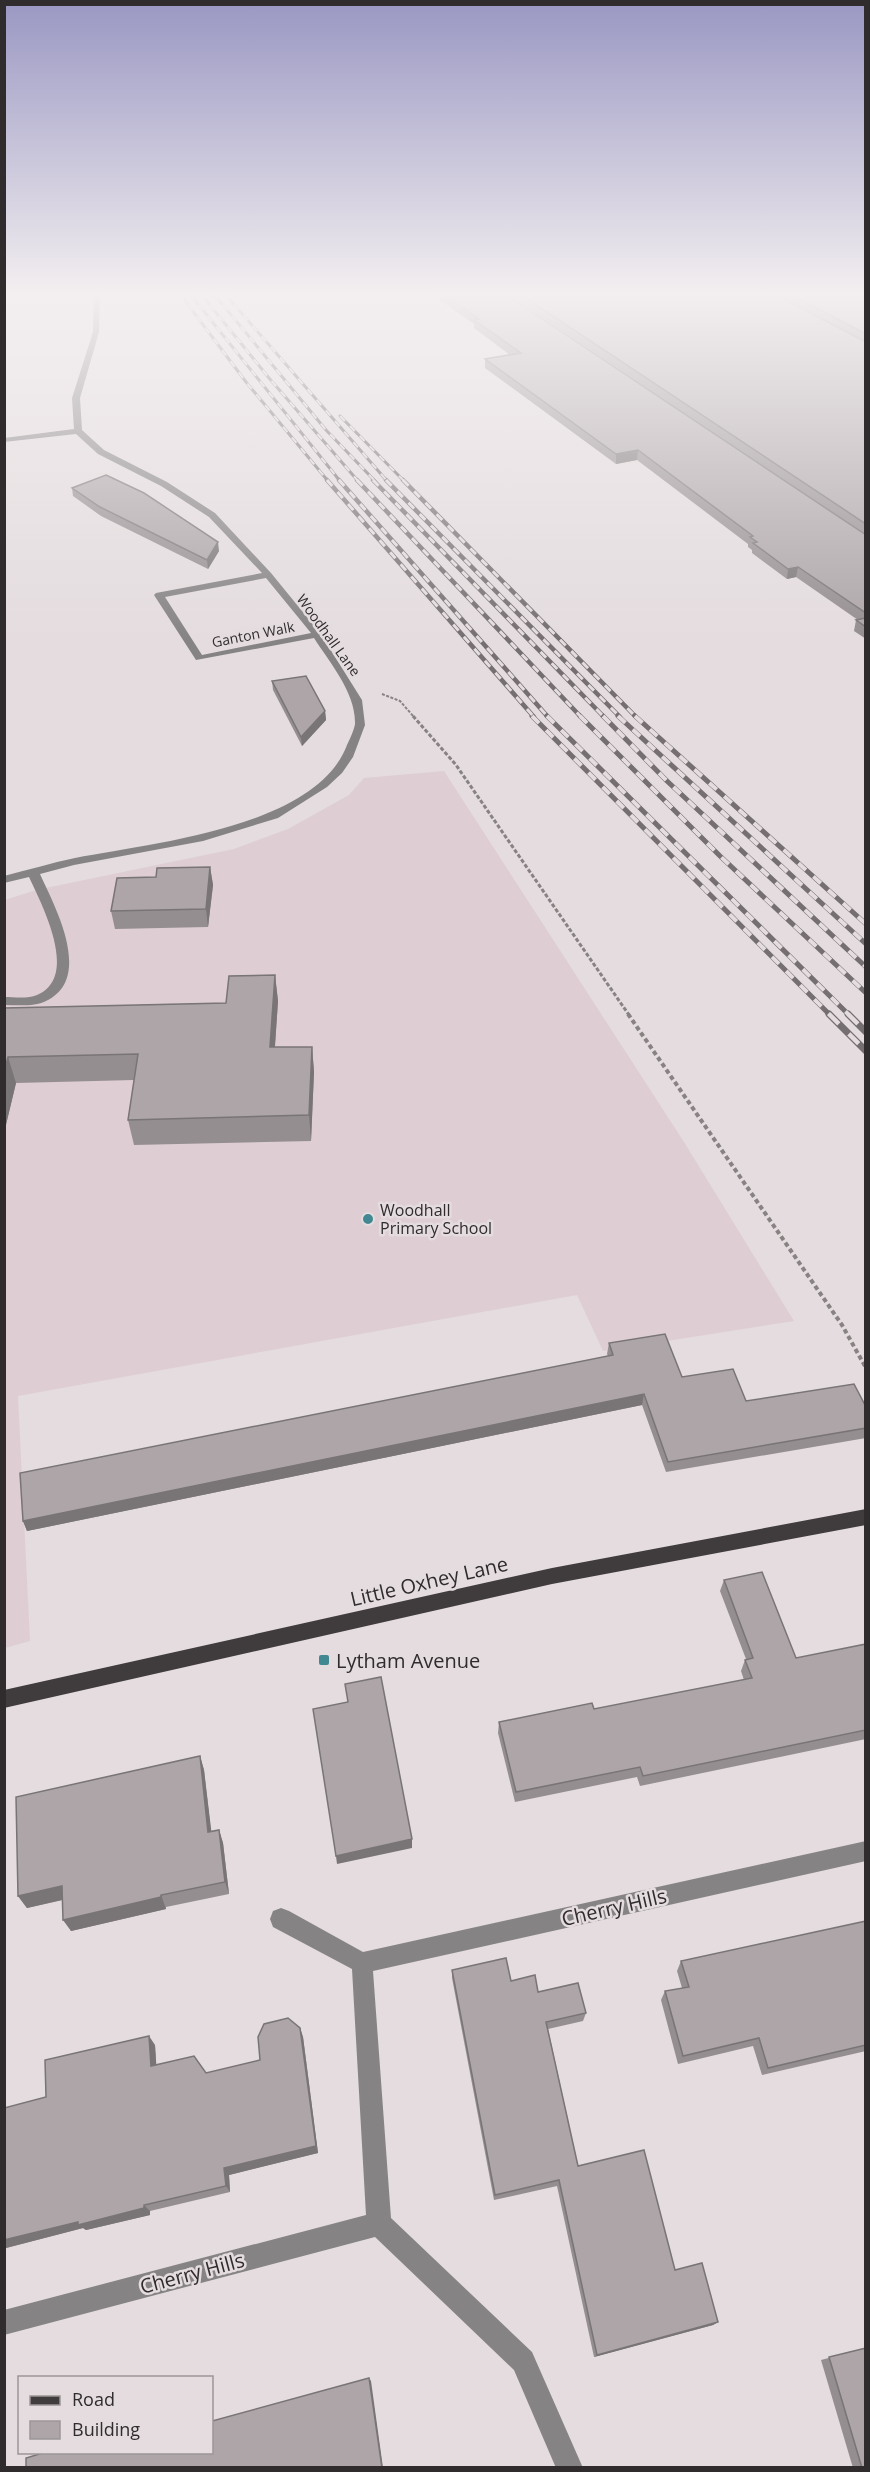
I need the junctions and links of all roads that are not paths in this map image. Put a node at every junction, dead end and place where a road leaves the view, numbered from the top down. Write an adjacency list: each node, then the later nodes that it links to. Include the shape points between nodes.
1 (76, 409): 2 (street)
2 (78, 431): 3 (street); 4 (street, Woodhall Lane, via 101,452 212,514)
3 (4, 440)
4 (268, 574): 5 (street, Woodhall Lane); 5 (street, Ganton Walk, via 159,595 199,658)
5 (316, 635): 6 (street, Woodhall Lane, via 357,700 360,725 348,758 323,785 274,816 203,838)
6 (33, 872): 7 (street, Woodhall Lane); 8 (street, via 58,933 65,967 58,986 49,993 33,1000)
7 (4, 880)
8 (4, 1001)
9 (866, 1517): 10 (main road, Little Oxhey Lane, via 552,1576)
10 (4, 1699)
11 (866, 1851): 13 (street, Cherry Hills)
12 (281, 1919): 13 (street)
13 (362, 1963): 14 (street)
14 (379, 2224): 15 (street, Cherry Hills); 16 (street, via 523,2361)
15 (4, 2323)
16 (570, 2468)

